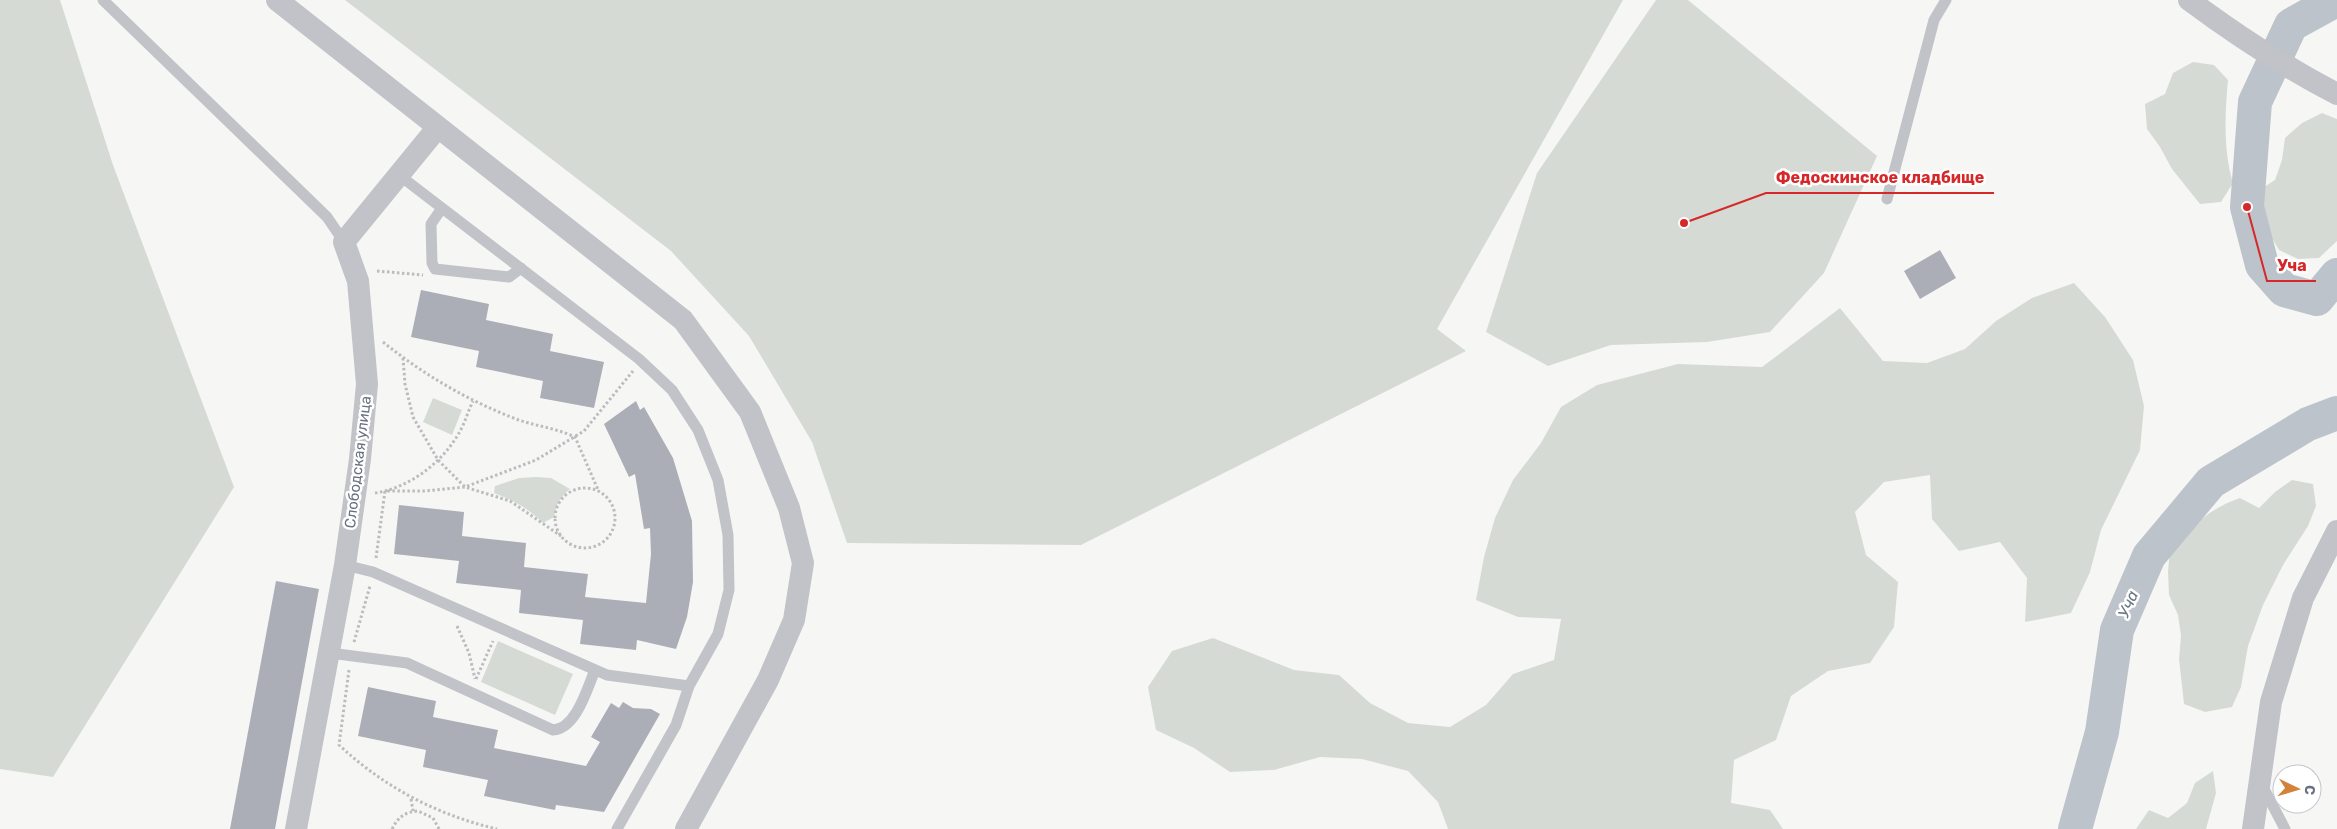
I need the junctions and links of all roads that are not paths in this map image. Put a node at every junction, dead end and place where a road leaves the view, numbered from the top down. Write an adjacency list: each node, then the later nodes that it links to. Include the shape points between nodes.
1 (103, 0): 10 (lane, via 328,217)
2 (277, 0): 6 (street)
3 (1946, 0): 8 (lane, via 1934,20)
4 (2189, 0): 5 (street, via 2226,28)
5 (2337, 94)
6 (438, 127): 7 (street); 20 (street, via 683,320 750,412 789,508 803,563 794,620 768,680)
7 (399, 175): 9 (lane); 10 (street)
8 (1887, 199)
9 (442, 208): 11 (lane); 11 (lane, via 431,224 435,269 509,277)
10 (344, 242): 13 (street, Слободская улица, via 358,281 366,384)
11 (521, 268): 16 (lane, via 641,361 672,390 698,430 718,480 728,535 729,590 718,634)
12 (2337, 531): 17 (street, via 2303,598 2294,626 2271,702)
13 (345, 566): 14 (street, Слободская улица); 15 (lane, via 374,572)
14 (340, 654): 15 (lane, via 407,663 544,728 561,730 572,720); 18 (street, Слободская улица)
15 (595, 670): 16 (lane, via 606,675)
16 (689, 686): 19 (lane, via 676,725)
17 (2260, 782): 21 (street); 22 (lane)
18 (296, 829)
19 (617, 829)
20 (686, 829)
21 (2253, 829)
22 (2286, 829)

